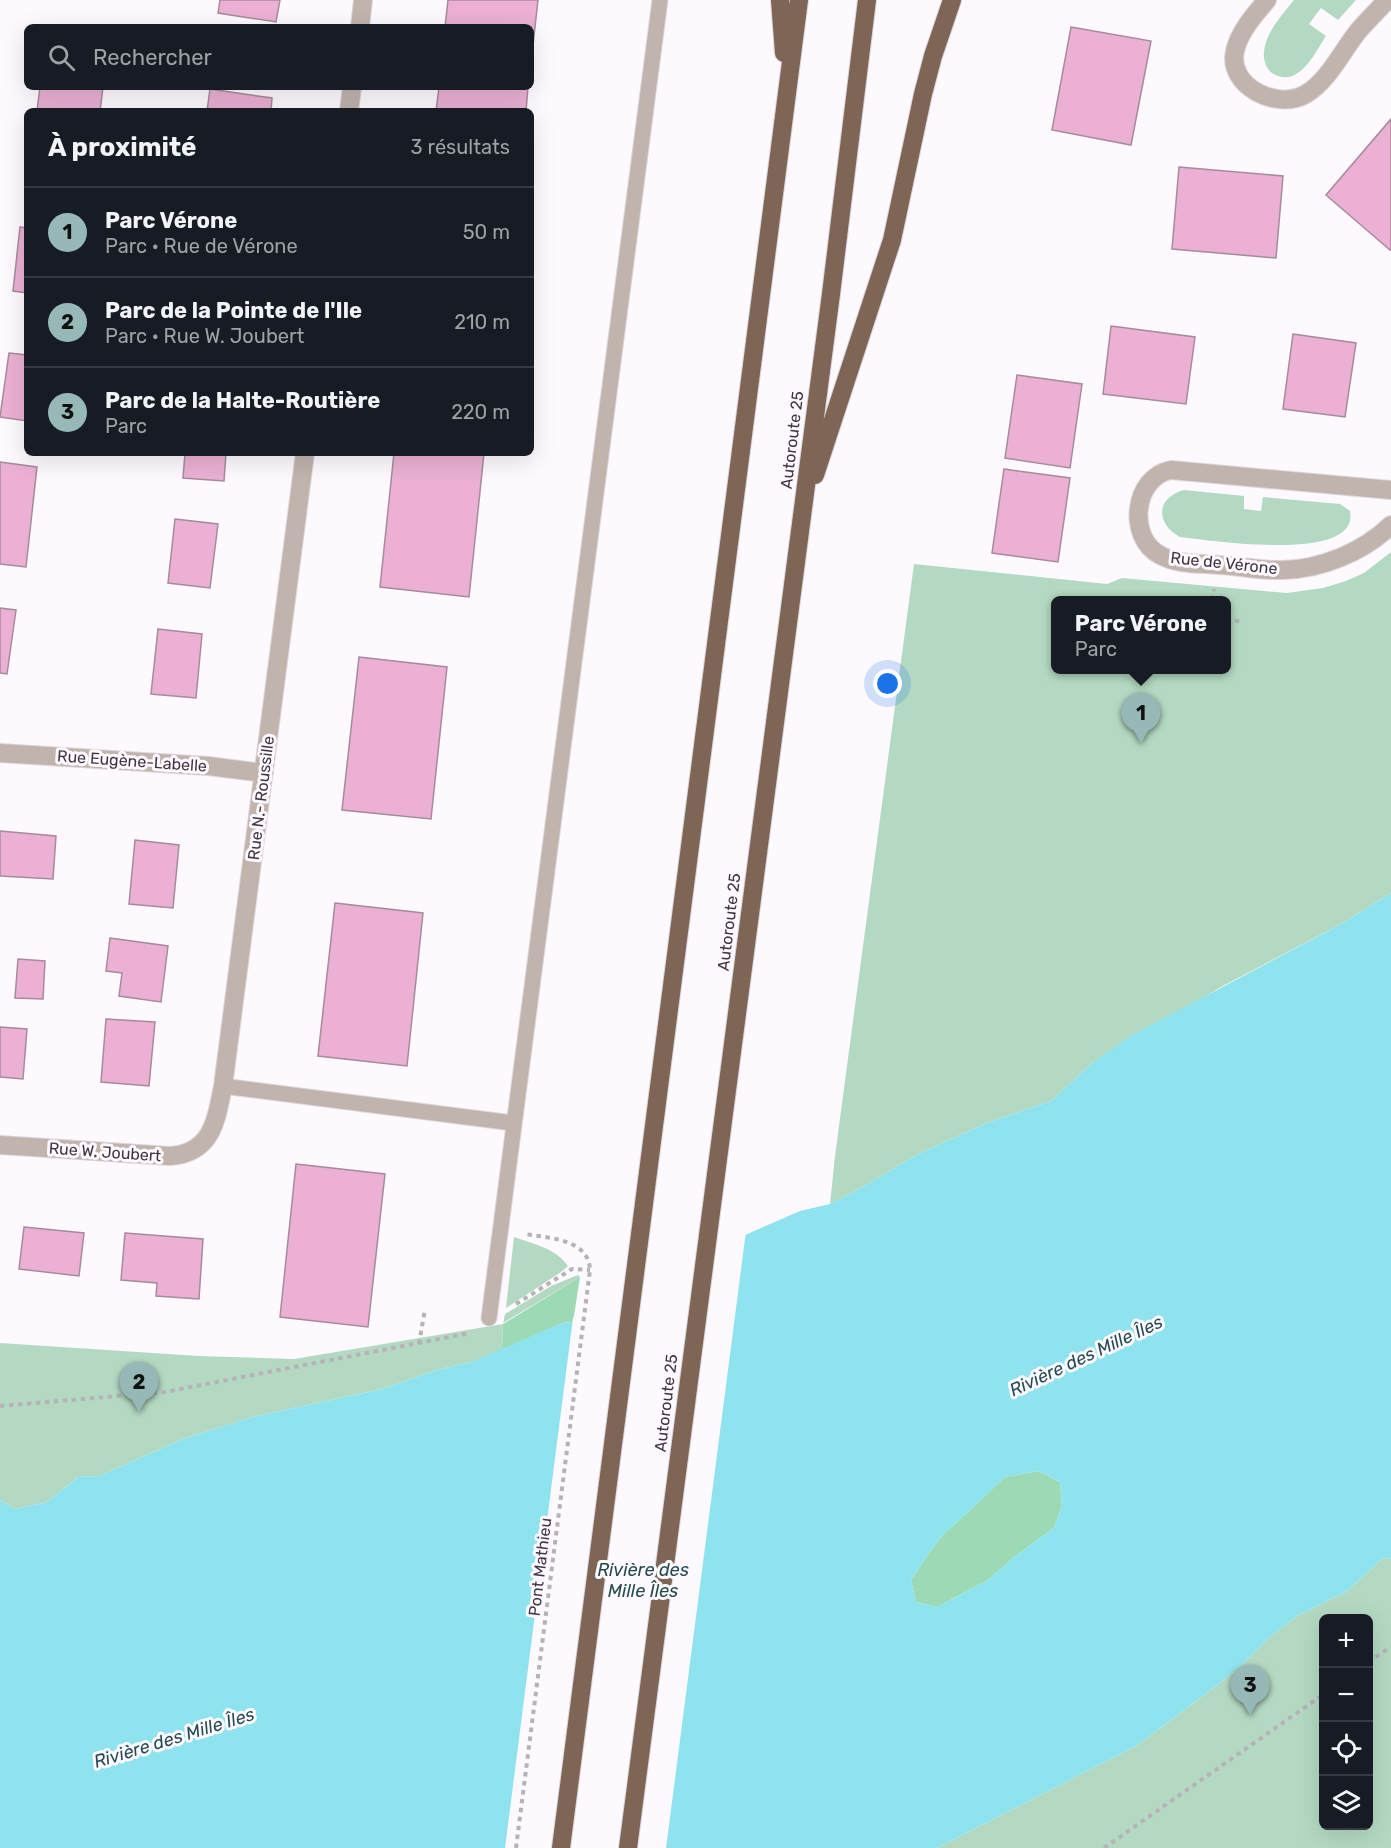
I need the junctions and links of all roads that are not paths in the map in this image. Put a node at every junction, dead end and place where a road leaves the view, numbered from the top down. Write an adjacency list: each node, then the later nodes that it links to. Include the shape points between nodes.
1 (363, 0): 9 (street)
2 (660, 0): 20 (lane)
3 (780, 0): 11 (highway)
4 (799, 0): 11 (highway)
5 (867, 0): 15 (highway, Autoroute 25)
6 (952, 0): 15 (highway, via 923,94 892,240)
7 (1266, 0): 8 (street, via 1239,39 1234,61 1236,72 1249,87 1272,99 1284,100 1305,95 1314,87)
8 (1388, 0)
9 (360, 24)
10 (352, 90): 12 (street)
11 (787, 91): 24 (highway)
12 (349, 108)
13 (305, 456): 18 (street, Rue N.- Roussille)
14 (1391, 490): 16 (street, Rue de Vérone, via 1171,470 1160,472 1145,487 1139,514 1143,540 1160,556 1174,561 1280,570 1317,566 1370,542)
15 (802, 516): 25 (highway, Autoroute 25)
16 (1391, 525)
17 (0, 753): 18 (street, Rue Eugène-Labelle)
18 (264, 773): 19 (street, Rue N.- Roussille)
19 (224, 1086): 20 (lane); 21 (street, Rue N.- Roussille)
20 (513, 1123): 23 (lane)
21 (206, 1140): 22 (street, Rue W. Joubert, via 183,1155 170,1156)
22 (0, 1145)
23 (489, 1318)
24 (561, 1848)
25 (628, 1848)

